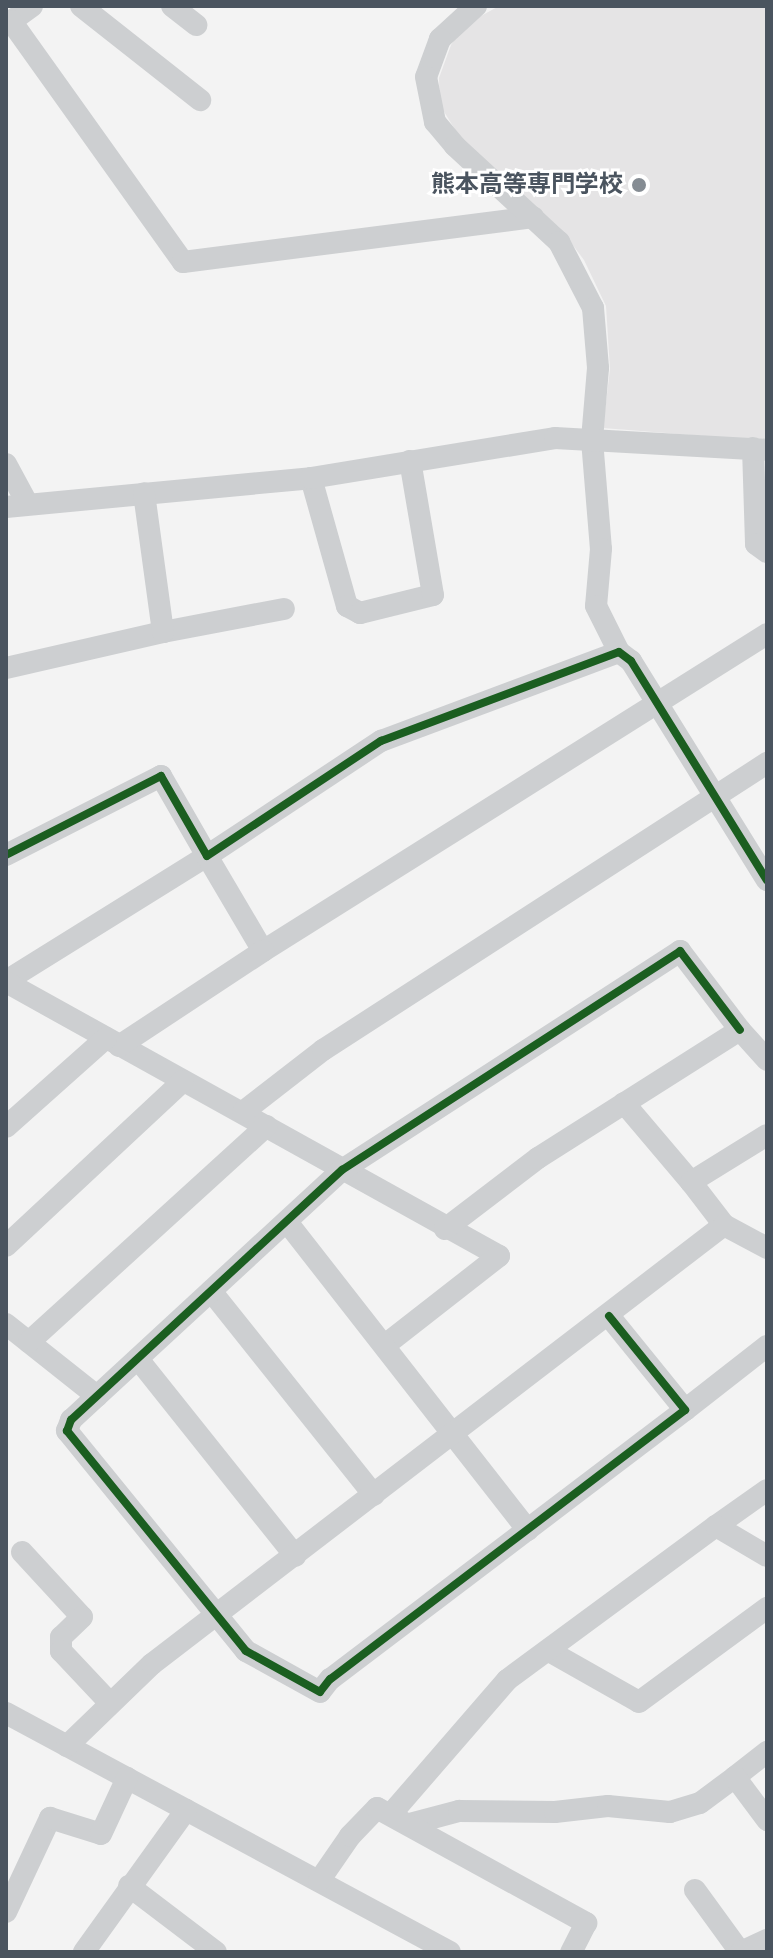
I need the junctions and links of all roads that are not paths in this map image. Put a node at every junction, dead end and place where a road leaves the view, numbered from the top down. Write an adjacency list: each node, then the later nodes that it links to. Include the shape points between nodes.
1 (32, 6): 7 (street, via 11,21 183,262)
2 (81, 6): 6 (street)
3 (172, 6): 5 (street)
4 (476, 6): 7 (street, via 440,39 426,77 435,122)
5 (196, 25)
6 (200, 100)
7 (533, 217): 8 (street, via 559,242 593,308 598,368)
8 (592, 440): 9 (street); 10 (street, via 555,438); 19 (street, via 601,549 596,606)
9 (760, 449): 15 (street, via 756,544)
10 (410, 461): 12 (street); 12 (street, via 433,595 360,613 347,606)
11 (6, 464): 14 (street)
12 (311, 478): 13 (street)
13 (144, 493): 14 (street); 17 (street)
14 (16, 504)
15 (767, 552)
16 (284, 609): 17 (street)
17 (163, 632): 20 (street)
18 (767, 634): 21 (street)
19 (619, 652): 21 (street, via 631,661); 25 (street, via 381,741)
20 (6, 668)
21 (656, 702): 23 (street); 27 (street)
22 (767, 763): 23 (street)
23 (716, 795): 26 (street); 34 (street, via 323,1050)
24 (6, 855): 25 (street, via 161,776)
25 (207, 856): 27 (street); 28 (street)
26 (767, 880)
27 (263, 951): 30 (street)
28 (6, 981): 30 (street)
29 (740, 1030): 31 (street); 33 (street); 38 (street, via 680,951)
30 (112, 1042): 32 (street); 36 (street)
31 (767, 1060)
32 (183, 1081): 34 (street); 43 (street)
33 (624, 1103): 39 (street); 42 (street, via 538,1158)
34 (243, 1112): 35 (street)
35 (266, 1126): 38 (street); 48 (street)
36 (6, 1127)
37 (767, 1135): 39 (street)
38 (342, 1170): 40 (street); 42 (street)
39 (691, 1182): 41 (street)
40 (287, 1222): 45 (street); 49 (street)
41 (724, 1225): 44 (street); 46 (street)
42 (445, 1229): 49 (street, via 499,1256)
43 (6, 1246)
44 (767, 1248)
45 (211, 1291): 51 (street); 56 (street)
46 (609, 1316): 53 (street); 54 (street)
47 (6, 1324): 48 (street)
48 (29, 1342): 52 (street)
49 (385, 1345): 54 (street)
50 (767, 1346): 53 (street)
51 (138, 1359): 52 (street); 60 (street)
52 (97, 1396): 63 (street, via 71,1420 67,1431)
53 (685, 1410): 58 (street)
54 (454, 1433): 56 (street); 58 (street)
55 (767, 1490): 57 (street)
56 (374, 1495): 60 (street)
57 (716, 1526): 61 (street); 64 (street)
58 (528, 1530): 63 (street, via 330,1679 320,1692 246,1651)
59 (22, 1552): 65 (street, via 82,1617 61,1637 61,1651)
60 (295, 1556): 63 (street)
61 (767, 1556)
62 (767, 1608): 64 (street, via 639,1702)
63 (215, 1616): 65 (street)
64 (549, 1651): 72 (street, via 507,1680)
65 (110, 1703): 67 (street)
66 (6, 1713): 67 (street)
67 (67, 1746): 70 (street)
68 (767, 1752): 69 (street)
69 (735, 1777): 72 (street, via 700,1803 670,1812 608,1806 555,1812 459,1811); 73 (street)
70 (127, 1778): 71 (street); 74 (street, via 101,1834 50,1818)
71 (186, 1810): 75 (street); 76 (street)
72 (400, 1819): 75 (street, via 377,1808); 83 (street, via 586,1923)
73 (767, 1820)
74 (15, 1876): 78 (street)
75 (319, 1881): 82 (street)
76 (129, 1886): 80 (street); 81 (street)
77 (695, 1890): 84 (street)
78 (6, 1912)
79 (767, 1940): 84 (street)
80 (84, 1952)
81 (216, 1952)
82 (450, 1952)
83 (571, 1952)
84 (741, 1952)

